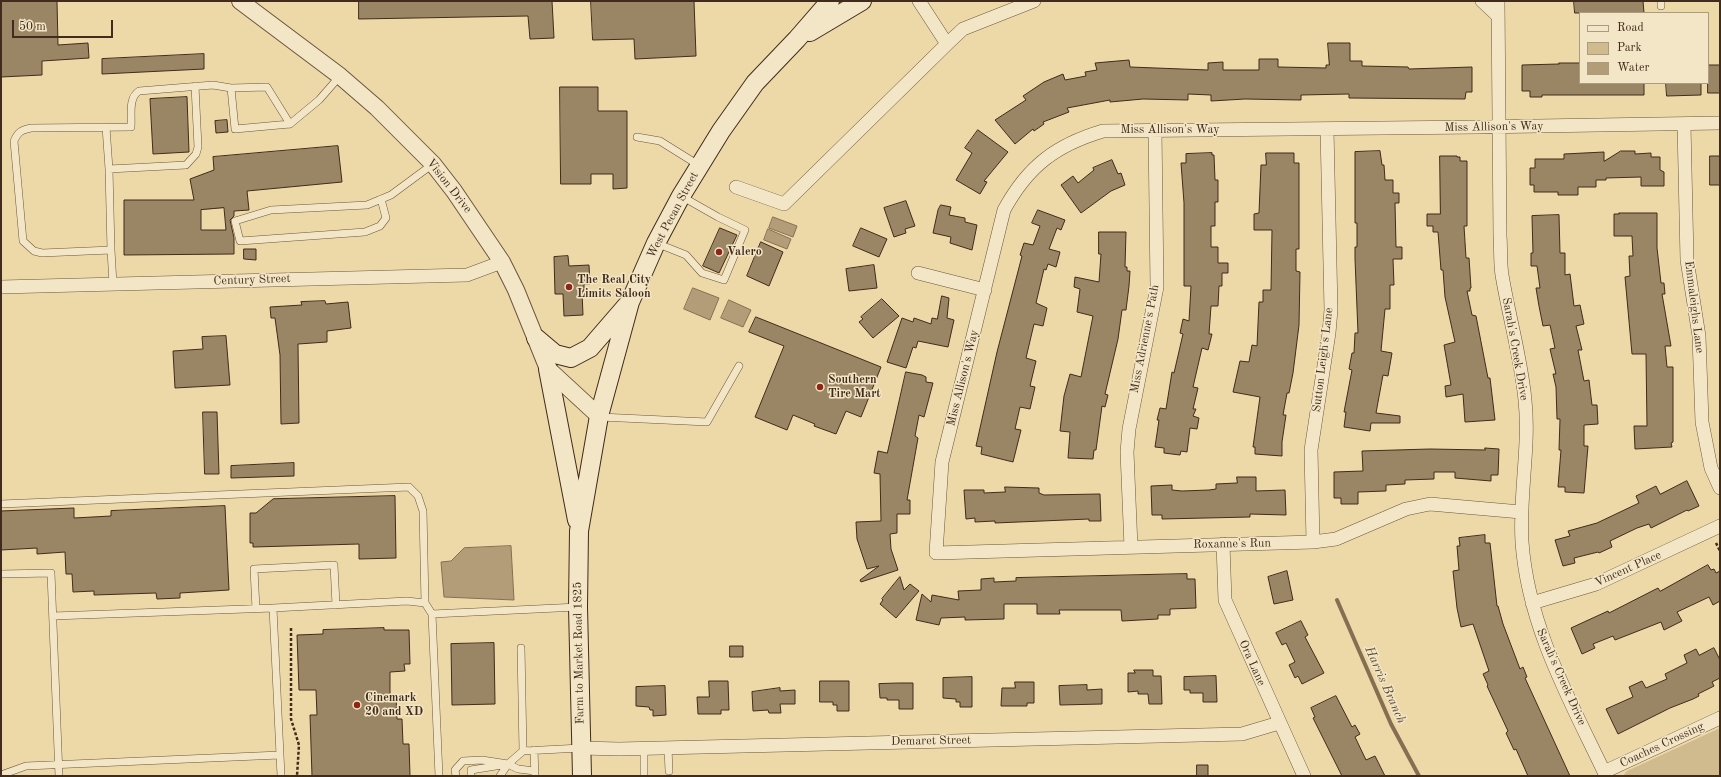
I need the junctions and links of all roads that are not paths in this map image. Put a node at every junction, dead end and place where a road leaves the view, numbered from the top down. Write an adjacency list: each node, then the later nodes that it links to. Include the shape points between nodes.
1 (240, 1): 11 (street, Vision Drive)
2 (830, 1): 9 (main road, West Pecan Street)
3 (862, 1): 9 (main road, West Pecan Street)
4 (919, 1): 10 (street)
5 (1034, 1): 10 (street, via 963,29)
6 (1482, 1): 8 (street)
7 (1498, 1): 8 (street, Sarah's Creek Drive)
8 (1498, 16): 18 (street, Sarah's Creek Drive)
9 (797, 39): 23 (main road, West Pecan Street, via 754,83)
10 (947, 44): 25 (street, via 784,204)
11 (340, 76): 15 (lane, via 318,100); 22 (street, Vision Drive, via 378,108)
12 (195, 86): 13 (lane); 17 (lane, via 139,91 134,94 132,100 131,127); 24 (lane, via 198,147 191,161 186,165)
13 (231, 88): 15 (lane, via 267,87); 15 (lane, via 235,129)
14 (1720, 123): 16 (street, Miss Allison's Way)
15 (290, 124)
16 (1684, 124): 18 (street, Miss Allison's Way); 40 (street, Emmaleighs Lane, via 1687,260 1699,336 1702,422 1710,468)
17 (106, 127): 24 (lane); 29 (lane, via 31,128 21,130 14,141 21,236 28,247 42,253)
18 (1499, 127): 19 (street, Miss Allison's Way); 42 (street, Sarah's Creek Drive, via 1502,274 1521,365 1525,401 1526,430)
19 (1327, 129): 20 (street, Miss Allison's Way); 45 (street, Sutton Leigh's Lane, via 1331,310 1311,450)
20 (1155, 130): 34 (street, Miss Allison's Way, via 1103,131 1079,138 1062,146 1024,178 1004,210); 47 (street, Miss Adrienne's Path, via 1157,287 1129,429 1127,452)
21 (637, 137): 23 (lane, via 660,141)
22 (433, 164): 27 (lane, via 391,195); 30 (street, Vision Drive)
23 (700, 166): 26 (main road, West Pecan Street)
24 (109, 169): 29 (lane)
25 (736, 187)
26 (681, 196): 28 (main road, West Pecan Street); 28 (lane, via 745,230 724,280 702,273 686,256)
27 (382, 198): 27 (lane, via 367,205 271,210 235,221 240,242 365,232 380,226 386,218)
28 (656, 243): 35 (main road, West Pecan Street)
29 (111, 250): 32 (lane)
30 (502, 262): 32 (street, Century Street, via 467,275); 36 (street, Vision Drive)
31 (918, 273): 34 (street)
32 (113, 284): 33 (street, Century Street)
33 (1, 287)
34 (985, 290): 48 (street, Miss Allison's Way, via 942,462)
35 (630, 302): 36 (main road, via 590,348 571,358 555,354); 39 (main road, West Pecan Street)
36 (536, 338): 38 (street, Vision Drive)
37 (739, 366): 39 (lane, via 707,422)
38 (548, 369): 39 (street, Vision Drive); 44 (main road)
39 (600, 416): 44 (main road, West Pecan Street)
40 (1720, 488)
41 (1, 504): 50 (lane, via 409,487 418,496 423,510)
42 (1521, 512): 45 (street, Roxanne's Run, via 1430,504 1406,509 1336,539); 51 (street, Sarah's Creek Drive, via 1525,567)
43 (1720, 526): 51 (street, Vincent Place, via 1596,584)
44 (579, 531): 53 (main road, Farm to Market Road 1825)
45 (1313, 542): 46 (street, Roxanne's Run)
46 (1223, 544): 47 (street, Roxanne's Run); 60 (street, Ora Lane, via 1225,600)
47 (1132, 547): 48 (street, Roxanne's Run)
48 (936, 553)
49 (1, 574): 57 (lane, via 51,573)
50 (425, 603): 52 (lane, via 407,601); 56 (lane)
51 (1532, 603): 71 (street, Sarah's Creek Drive, via 1544,643)
52 (336, 605): 54 (lane); 55 (lane, via 334,565 254,569)
53 (578, 607): 56 (lane); 61 (main road, Farm to Market Road 1825)
54 (273, 608): 55 (lane); 66 (lane)
55 (256, 609): 57 (lane)
56 (432, 614): 75 (lane)
57 (53, 616): 68 (lane)
58 (520, 648): 65 (lane)
59 (1720, 718): 71 (street, Coaches Crossing)
60 (1279, 723): 63 (street, Demaret Street, via 1242,734); 81 (street, Ora Lane)
61 (580, 748): 62 (street, Demaret Street); 64 (lane); 79 (main road, Farm to Market Road 1825)
62 (644, 748): 63 (street, Demaret Street); 80 (lane)
63 (668, 748): 69 (lane)
64 (534, 750): 65 (lane); 70 (lane)
65 (523, 751): 67 (lane)
66 (280, 756): 68 (lane); 74 (lane)
67 (508, 764): 70 (lane); 76 (lane, via 482,760 463,761 456,770); 77 (lane, via 471,770); 78 (lane)
68 (58, 765): 72 (lane, via 26,766); 73 (lane)
69 (669, 771)
70 (535, 774)
71 (1605, 774)
72 (1, 775)
73 (58, 776)
74 (281, 776)
75 (439, 776)
76 (456, 776)
77 (471, 776)
78 (500, 776)
79 (582, 776)
80 (644, 776)
81 (1304, 776)

